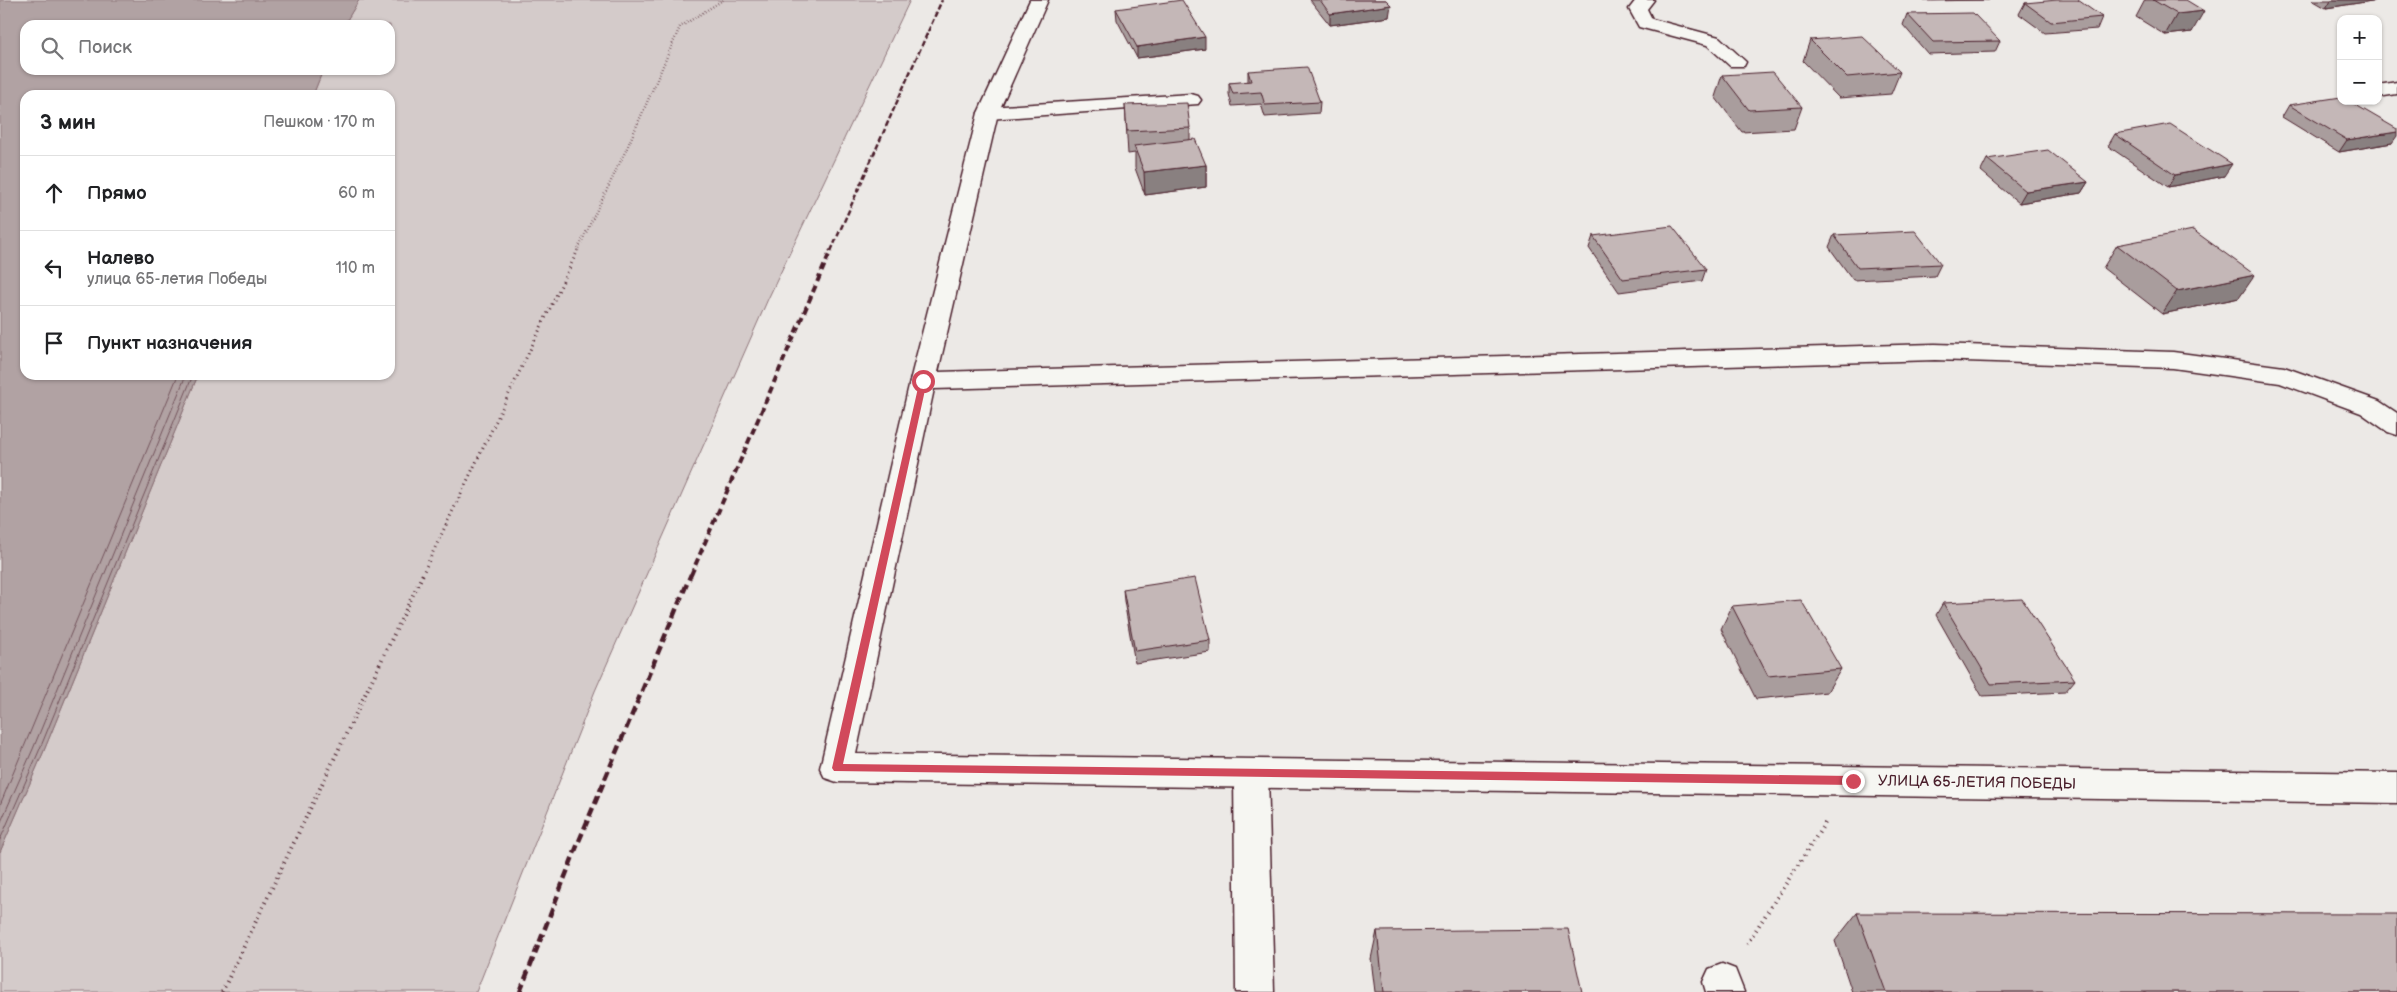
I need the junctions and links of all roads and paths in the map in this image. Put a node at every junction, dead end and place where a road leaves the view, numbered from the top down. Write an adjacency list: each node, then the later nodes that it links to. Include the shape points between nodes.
1 (723, 0): 15 (path, via 680,28 626,148)
2 (1039, 0): 8 (street)
3 (1646, 0): 4 (street, via 1638,9 1645,23 1713,41)
4 (1737, 62)
5 (2397, 88): 6 (street)
6 (2382, 90)
7 (1191, 100): 8 (street)
8 (988, 113): 9 (street)
9 (923, 381): 10 (street, via 1935,352 2173,360 2284,375 2370,407); 11 (street, УЛИЦА 65-ЛЕТИЯ ПОБЕДЫ, via 837,768)
10 (2397, 426)
11 (1251, 774): 12 (street, УЛИЦА 65-ЛЕТИЯ ПОБЕДЫ); 16 (street)
12 (1853, 781): 13 (street, УЛИЦА 65-ЛЕТИЯ ПОБЕДЫ); 14 (path)
13 (2397, 788)
14 (1723, 987)
15 (222, 992)
16 (1255, 992)

